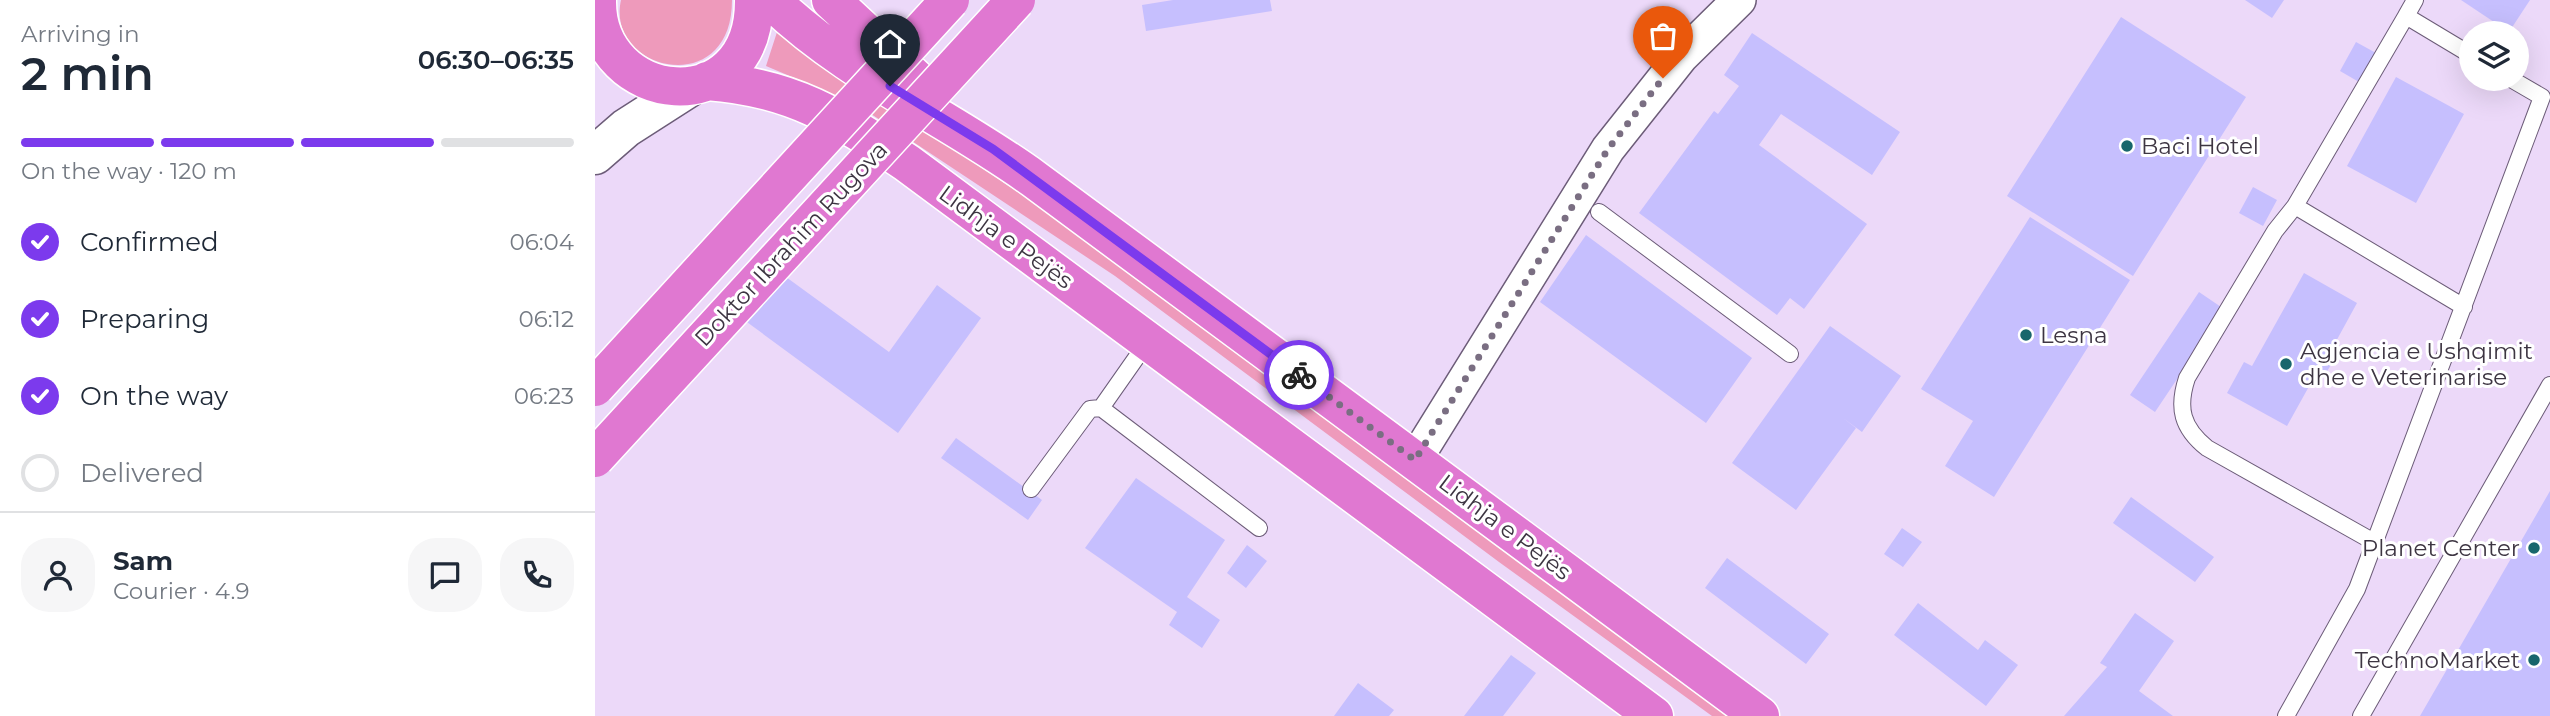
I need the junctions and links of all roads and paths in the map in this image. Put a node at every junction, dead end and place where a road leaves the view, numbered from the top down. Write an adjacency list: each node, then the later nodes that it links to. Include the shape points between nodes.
1 (754, 0): 11 (highway, via 749,38 739,56 725,71)
2 (771, 0): 14 (highway, Lidhja e Pejës, via 848,61)
3 (831, 0): 14 (highway)
4 (950, 0): 22 (highway, Doktor Ibrahim Rugova, bridge)
5 (1016, 0): 24 (highway, Doktor Ibrahim Rugova, bridge)
6 (1739, 0): 25 (street, via 1681,57 1608,149)
7 (2415, 0): 9 (lane)
8 (596, 11): 11 (highway, Lidhja e Pejës, via 603,41 618,63 639,79 664,87)
9 (2406, 16): 10 (lane); 16 (lane)
10 (2459, 48)
11 (698, 84): 15 (street, via 626,128); 19 (highway, Lidhja e Pejës, via 740,84 781,93 859,131)
12 (2529, 86): 13 (lane)
13 (2546, 93): 18 (lane)
14 (993, 149): 25 (highway, Lidhja e Pejës)
15 (595, 155)
16 (2295, 206): 18 (lane); 28 (lane, via 2275,231 2187,378 2183,416 2207,448)
17 (1599, 212): 20 (lane)
18 (2464, 307): 28 (lane)
19 (1148, 341): 23 (lane); 29 (highway, Lidhja e Pejës)
20 (1790, 354)
21 (2550, 385): 32 (lane)
22 (595, 387)
23 (1101, 408): 26 (lane, via 1090,409); 27 (lane)
24 (595, 458)
25 (1415, 460): 30 (highway, Lidhja e Pejës)
26 (1031, 489)
27 (1259, 528)
28 (2374, 542): 31 (lane, via 2357,589)
29 (1654, 716)
30 (1760, 716)
31 (2286, 716)
32 (2361, 716)

